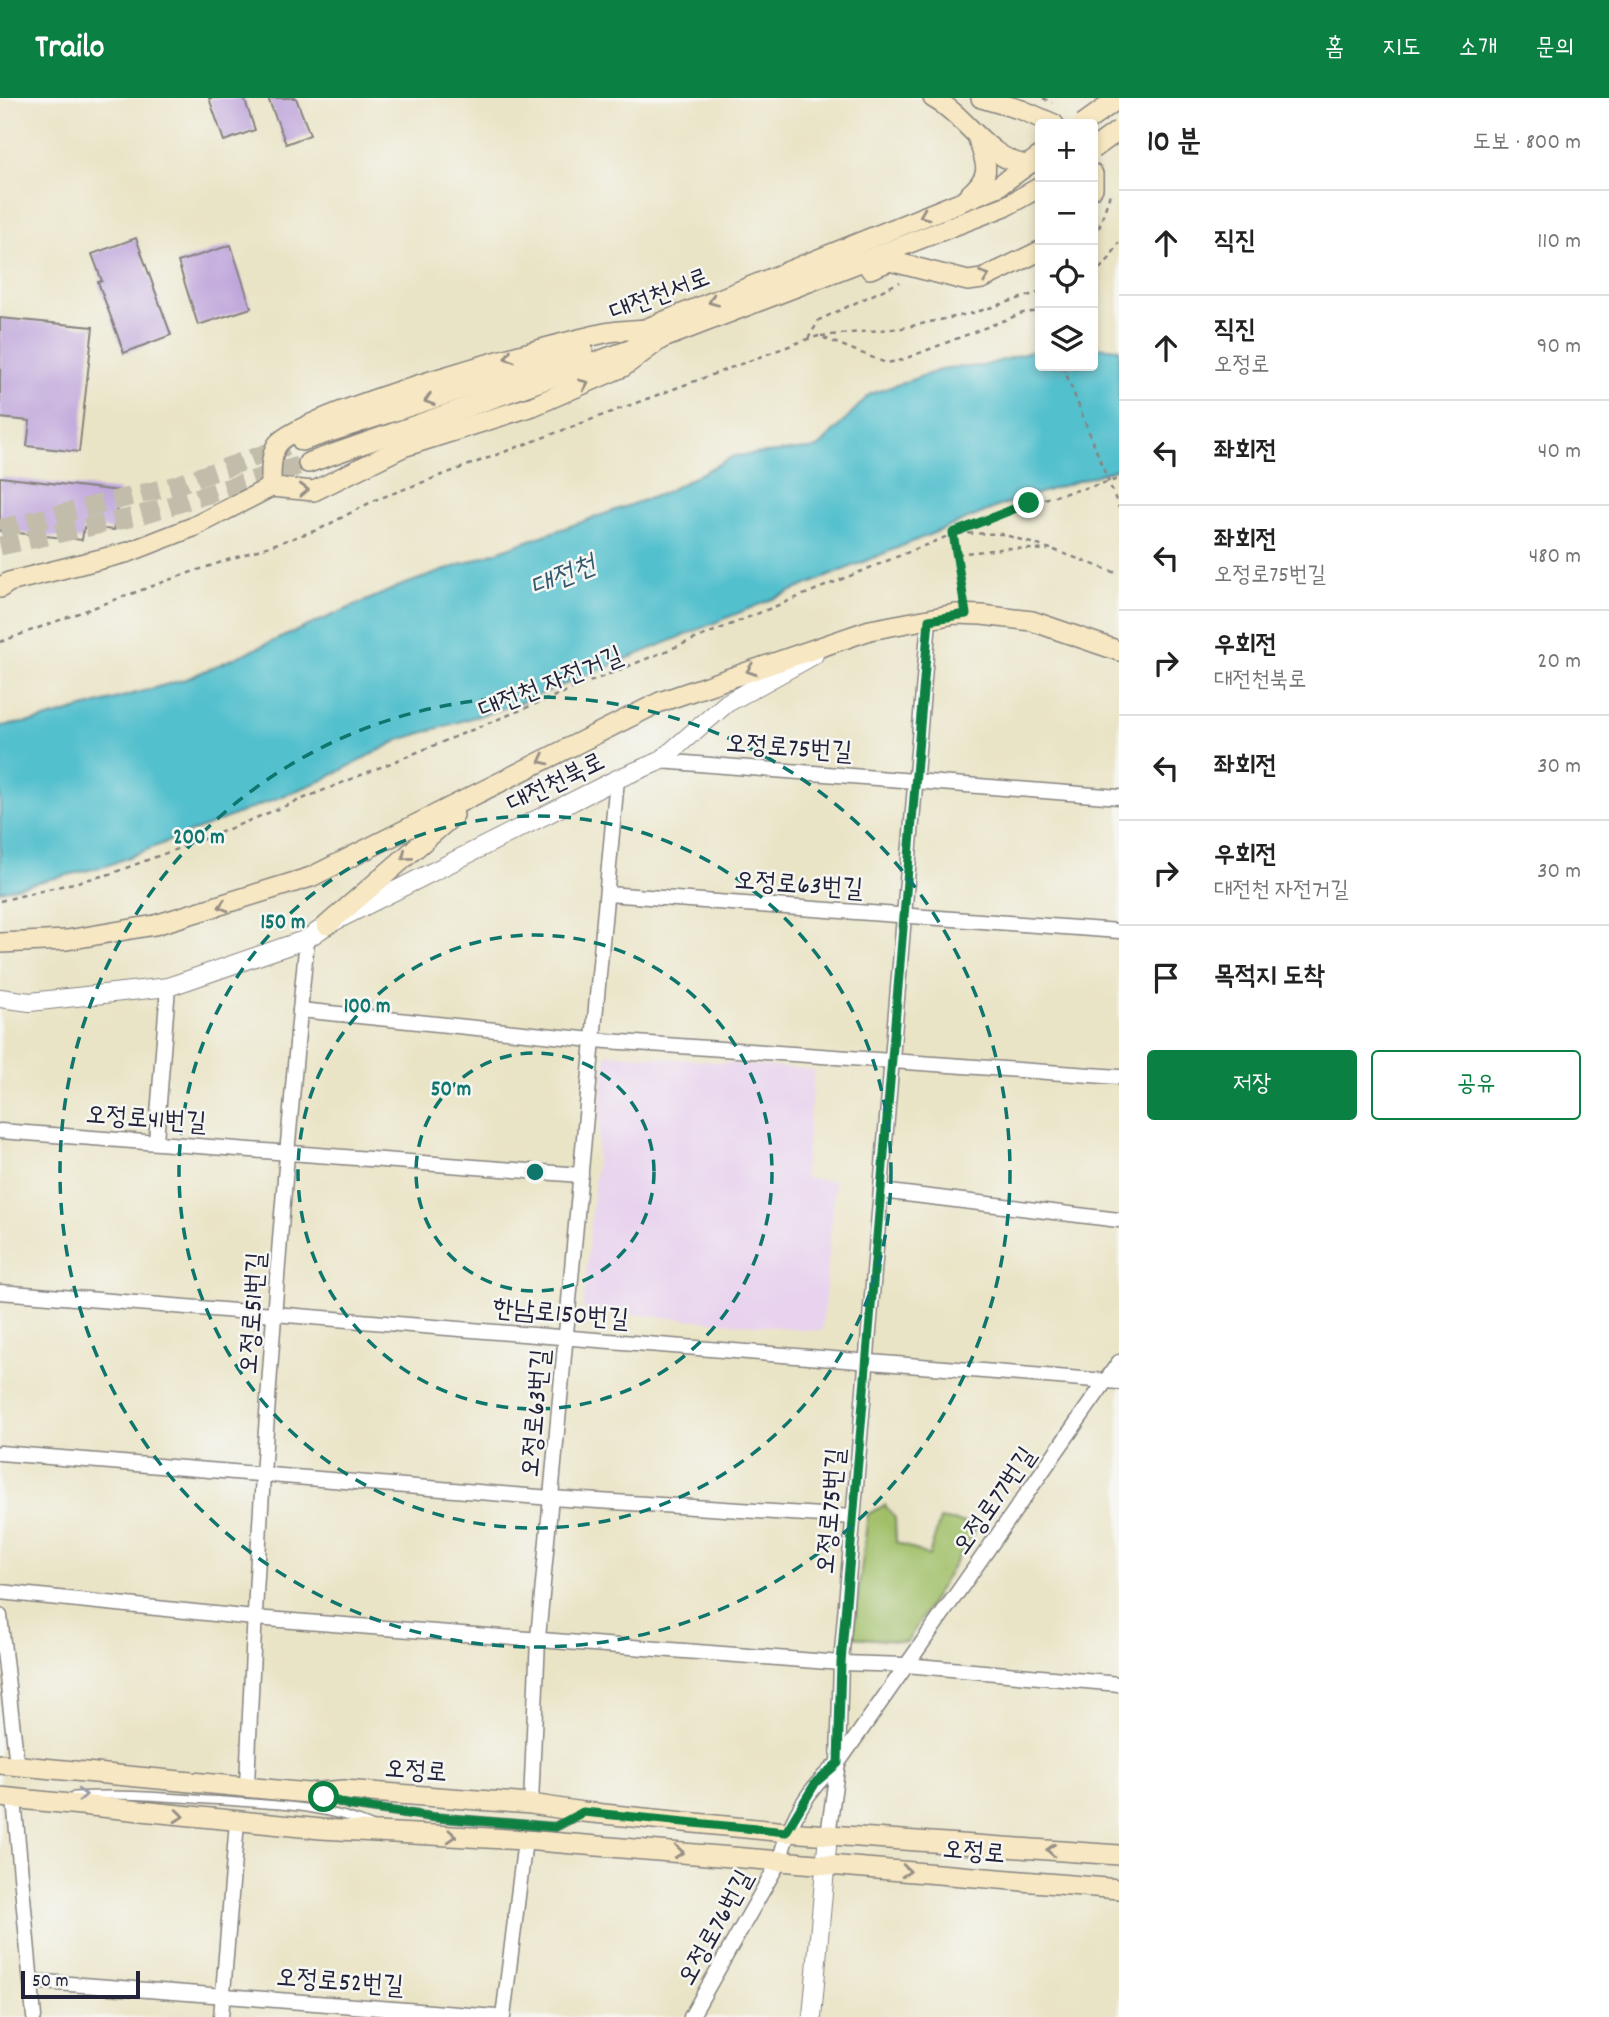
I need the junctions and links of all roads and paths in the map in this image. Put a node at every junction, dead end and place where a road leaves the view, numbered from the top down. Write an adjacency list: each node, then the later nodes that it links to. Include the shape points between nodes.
1 (933, 98): 7 (main road)
2 (981, 98): 4 (main road)
3 (1119, 98): 5 (main road, bridge)
4 (1043, 119)
5 (1090, 119)
6 (1119, 130): 8 (main road, bridge)
7 (975, 131): 9 (main road, via 1003,159); 11 (main road, via 987,173 983,183)
8 (1098, 145)
9 (1034, 160): 11 (main road, 대전천서로, via 997,187)
10 (1035, 190): 16 (main road, via 1008,205)
11 (964, 199): 19 (main road, 대전천서로, one-way to 19)
12 (1119, 242): 14 (path)
13 (1035, 253): 16 (main road, one-way to 13, via 819,289 890,261 968,281 982,279)
14 (1098, 271)
15 (910, 277): 21 (path, via 819,320)
16 (779, 293): 19 (main road)
17 (1035, 294): 20 (path, via 902,328)
18 (1035, 312): 20 (path, via 899,361 876,359)
19 (654, 334): 23 (main road, 대전천서로, one-way to 23); 24 (main road); 27 (main road, one-way to 19, via 314,491 404,447 533,406 623,368); 27 (main road, one-way to 27, via 608,332 526,352 350,408 293,432 278,444)
20 (819, 336): 21 (path)
21 (808, 340): 37 (path, via 375,500 320,529)
22 (1065, 371): 26 (path)
23 (298, 442)
24 (308, 463)
25 (1119, 479): 26 (path, 대전천 자전거길)
26 (1109, 481): 28 (path); 29 (path, 대전천 자전거길, via 1029,503)
27 (271, 487): 33 (main road, via 193,527 129,552)
28 (1119, 508)
29 (953, 533): 30 (path, via 1002,534); 31 (path); 45 (path, 대전천 자전거길, via 209,837 110,874)
30 (1054, 550): 31 (path, via 1009,548); 32 (path)
31 (957, 555): 34 (path)
32 (1119, 574)
33 (3, 584)
34 (966, 614): 35 (main road, 대전천북로); 38 (main road, 대전천북로, via 1032,621)
35 (929, 620): 36 (main road, 대전천북로); 41 (street, 오정로75번길)
36 (839, 640): 39 (street, 대전천북로, via 727,703); 42 (main road, one-way to 42, via 660,702)
37 (0, 642)
38 (1119, 651)
39 (660, 761): 40 (street, 대전천북로); 41 (street, 오정로75번길)
40 (617, 779): 44 (street, 오정로63번길); 47 (street, 대전천북로)
41 (915, 779): 43 (street, 오정로75번길); 46 (street, 오정로75번길)
42 (476, 796): 47 (main road, one-way to 47); 50 (main road, one-way to 50, via 311,877 229,904 155,925 67,940)
43 (1119, 797)
44 (607, 894): 46 (street, 오정로63번길); 54 (street, 오정로63번길)
45 (0, 901)
46 (904, 914): 48 (street); 55 (street, 오정로75번길)
47 (327, 925): 49 (street, 대전천북로)
48 (1119, 931)
49 (307, 939): 51 (street, 대전천북로); 53 (street, 오정로51번길)
50 (0, 943)
51 (168, 988): 52 (street, 대전천북로, via 30,1002); 58 (street)
52 (0, 998)
53 (300, 1010): 54 (street); 59 (street, 오정로51번길)
54 (593, 1040): 55 (street); 60 (street, 오정로63번길)
55 (892, 1060): 56 (street); 61 (street, 오정로75번길)
56 (1119, 1077)
57 (0, 1131): 58 (street, 오정로41번길)
58 (156, 1141): 59 (street, 오정로41번길)
59 (288, 1154): 60 (street); 64 (street, 오정로51번길)
60 (581, 1175): 65 (street, 오정로63번길)
61 (881, 1191): 62 (street); 66 (street, 오정로75번길)
62 (1119, 1220)
63 (0, 1292): 64 (street, 한남로150번길)
64 (275, 1314): 65 (street, 한남로150번길); 70 (street, 오정로51번길)
65 (566, 1337): 66 (street, 한남로150번길); 71 (street, 오정로63번길)
66 (866, 1362): 68 (street, 한남로150번길); 72 (street, 오정로75번길)
67 (1119, 1363): 68 (street, 오정로77번길)
68 (1113, 1382): 78 (street, 오정로77번길)
69 (0, 1453): 70 (street)
70 (264, 1476): 71 (street); 75 (street, 오정로51번길)
71 (551, 1498): 72 (street, 오정로63번길); 76 (street, 오정로63번길)
72 (853, 1517): 77 (street, 오정로75번길)
73 (0, 1592): 75 (street)
74 (0, 1616): 81 (street)
75 (254, 1618): 76 (street); 82 (street, 오정로51번길)
76 (538, 1639): 77 (street); 85 (street, 오정로63번길)
77 (841, 1663): 78 (street); 80 (street, 오정로75번길)
78 (906, 1665): 79 (street); 80 (street, 오정로77번길)
79 (1119, 1684)
80 (838, 1763): 89 (street, 오정로77번길, via 816,1782); 90 (street, 오정로75번길)
81 (8, 1764): 82 (main road, 오정로)
82 (247, 1786): 83 (main road, 오정로)
83 (308, 1793): 85 (main road, 오정로, via 344,1790); 86 (lane, via 349,1805 420,1815 555,1827)
84 (7, 1798): 87 (main road, 오정로, one-way to 87); 88 (lane, one-way to 88, via 105,1794 266,1804 343,1813); 96 (street)
85 (531, 1804): 86 (main road, 오정로)
86 (583, 1812): 89 (main road, 오정로)
87 (237, 1822): 88 (main road, 오정로); 97 (street)
88 (384, 1830): 91 (main road, 오정로, one-way to 91)
89 (786, 1832): 90 (main road, 오정로); 93 (street, 오정로76번길)
90 (828, 1835): 92 (main road, 오정로, one-way to 90); 94 (street)
91 (525, 1840): 93 (main road, 오정로, one-way to 93); 101 (street)
92 (1119, 1855)
93 (780, 1860): 94 (main road, 오정로); 102 (street, 오정로76번길)
94 (825, 1864): 95 (main road, 오정로, one-way to 95); 103 (street)
95 (1119, 1889)
96 (31, 1981): 97 (street, 오정로52번길); 98 (street)
97 (223, 1996): 99 (street); 100 (street, 오정로52번길)
98 (34, 2017)
99 (221, 2017)
100 (496, 2017)
101 (503, 2017)
102 (691, 2017)
103 (813, 2017)

